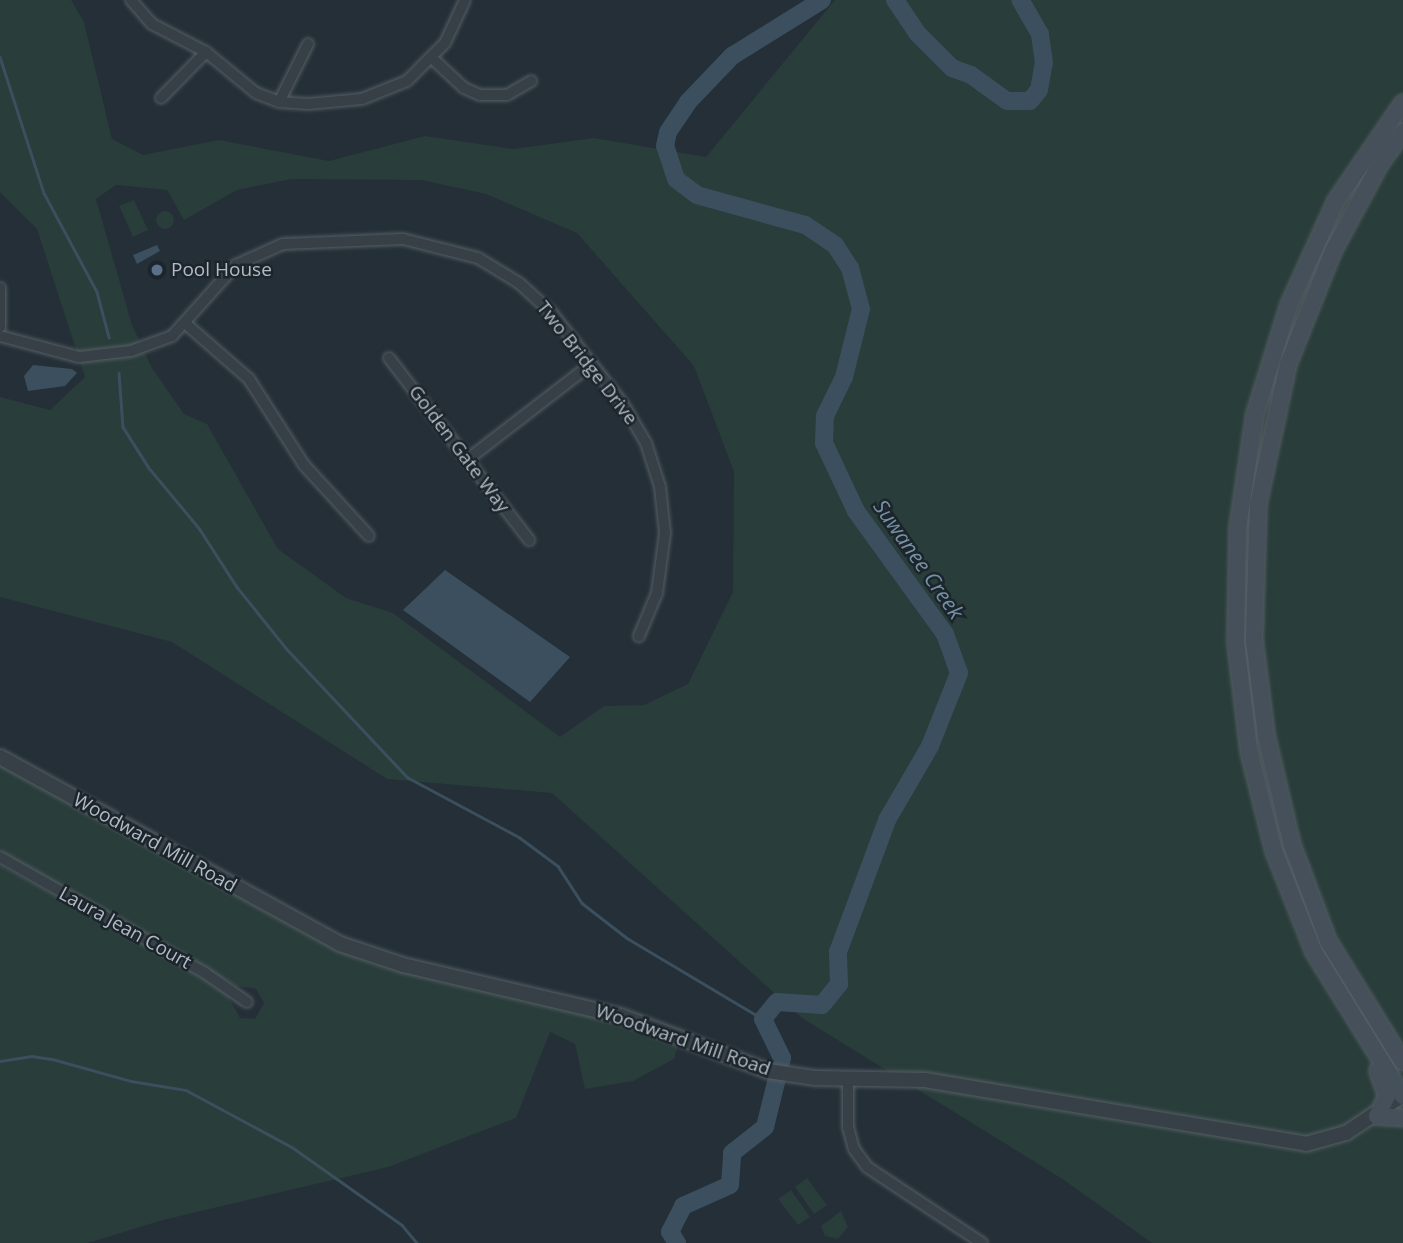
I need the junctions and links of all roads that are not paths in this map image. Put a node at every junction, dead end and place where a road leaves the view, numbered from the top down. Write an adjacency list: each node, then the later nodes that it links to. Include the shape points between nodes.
1 (131, 0): 4 (street, via 152,24)
2 (465, 0): 5 (street, via 452,34)
3 (308, 44): 8 (street)
4 (206, 51): 7 (street); 8 (street, via 249,88)
5 (433, 60): 6 (street, via 464,88 480,95 507,95); 8 (street, via 407,80 372,97)
6 (531, 81)
7 (161, 98)
8 (279, 102)
9 (1403, 103): 24 (main road, via 1336,201 1289,305 1255,414 1238,528 1236,643 1249,751 1274,850 1314,952)
10 (1403, 132): 25 (main road, via 1381,162 1333,251 1288,364 1258,504 1254,640 1266,735 1292,845 1328,941)
11 (0, 288): 13 (street)
12 (186, 324): 14 (street, Two Bridge Drive, via 165,339 95,358); 16 (street, Two Bridge Drive, via 231,270 264,249 290,243 403,239 460,251 511,277 547,308); 18 (street, via 249,379 304,465)
13 (0, 327)
14 (0, 336)
15 (389, 358): 17 (street, Golden Gate Way)
16 (591, 364): 17 (street); 20 (street, Two Bridge Drive, via 639,430 663,502 663,563)
17 (467, 460): 19 (street, Golden Gate Way)
18 (369, 536)
19 (529, 540)
20 (639, 636)
21 (0, 757): 26 (street, Woodward Mill Road, via 340,944 404,965 621,1016 768,1071)
22 (0, 858): 23 (street, Laura Jean Court, via 205,973)
23 (247, 1002)
24 (1352, 1019): 27 (main road); 28 (main road, via 1384,1084 1387,1096)
25 (1401, 1057)
26 (848, 1079): 28 (street, Woodward Mill Road, via 925,1080 1306,1144 1346,1133); 30 (street, via 848,1127 854,1149 866,1167)
27 (1403, 1096): 28 (street, Woodward Mill Road)
28 (1377, 1116): 29 (main road)
29 (1403, 1118)
30 (982, 1243)

